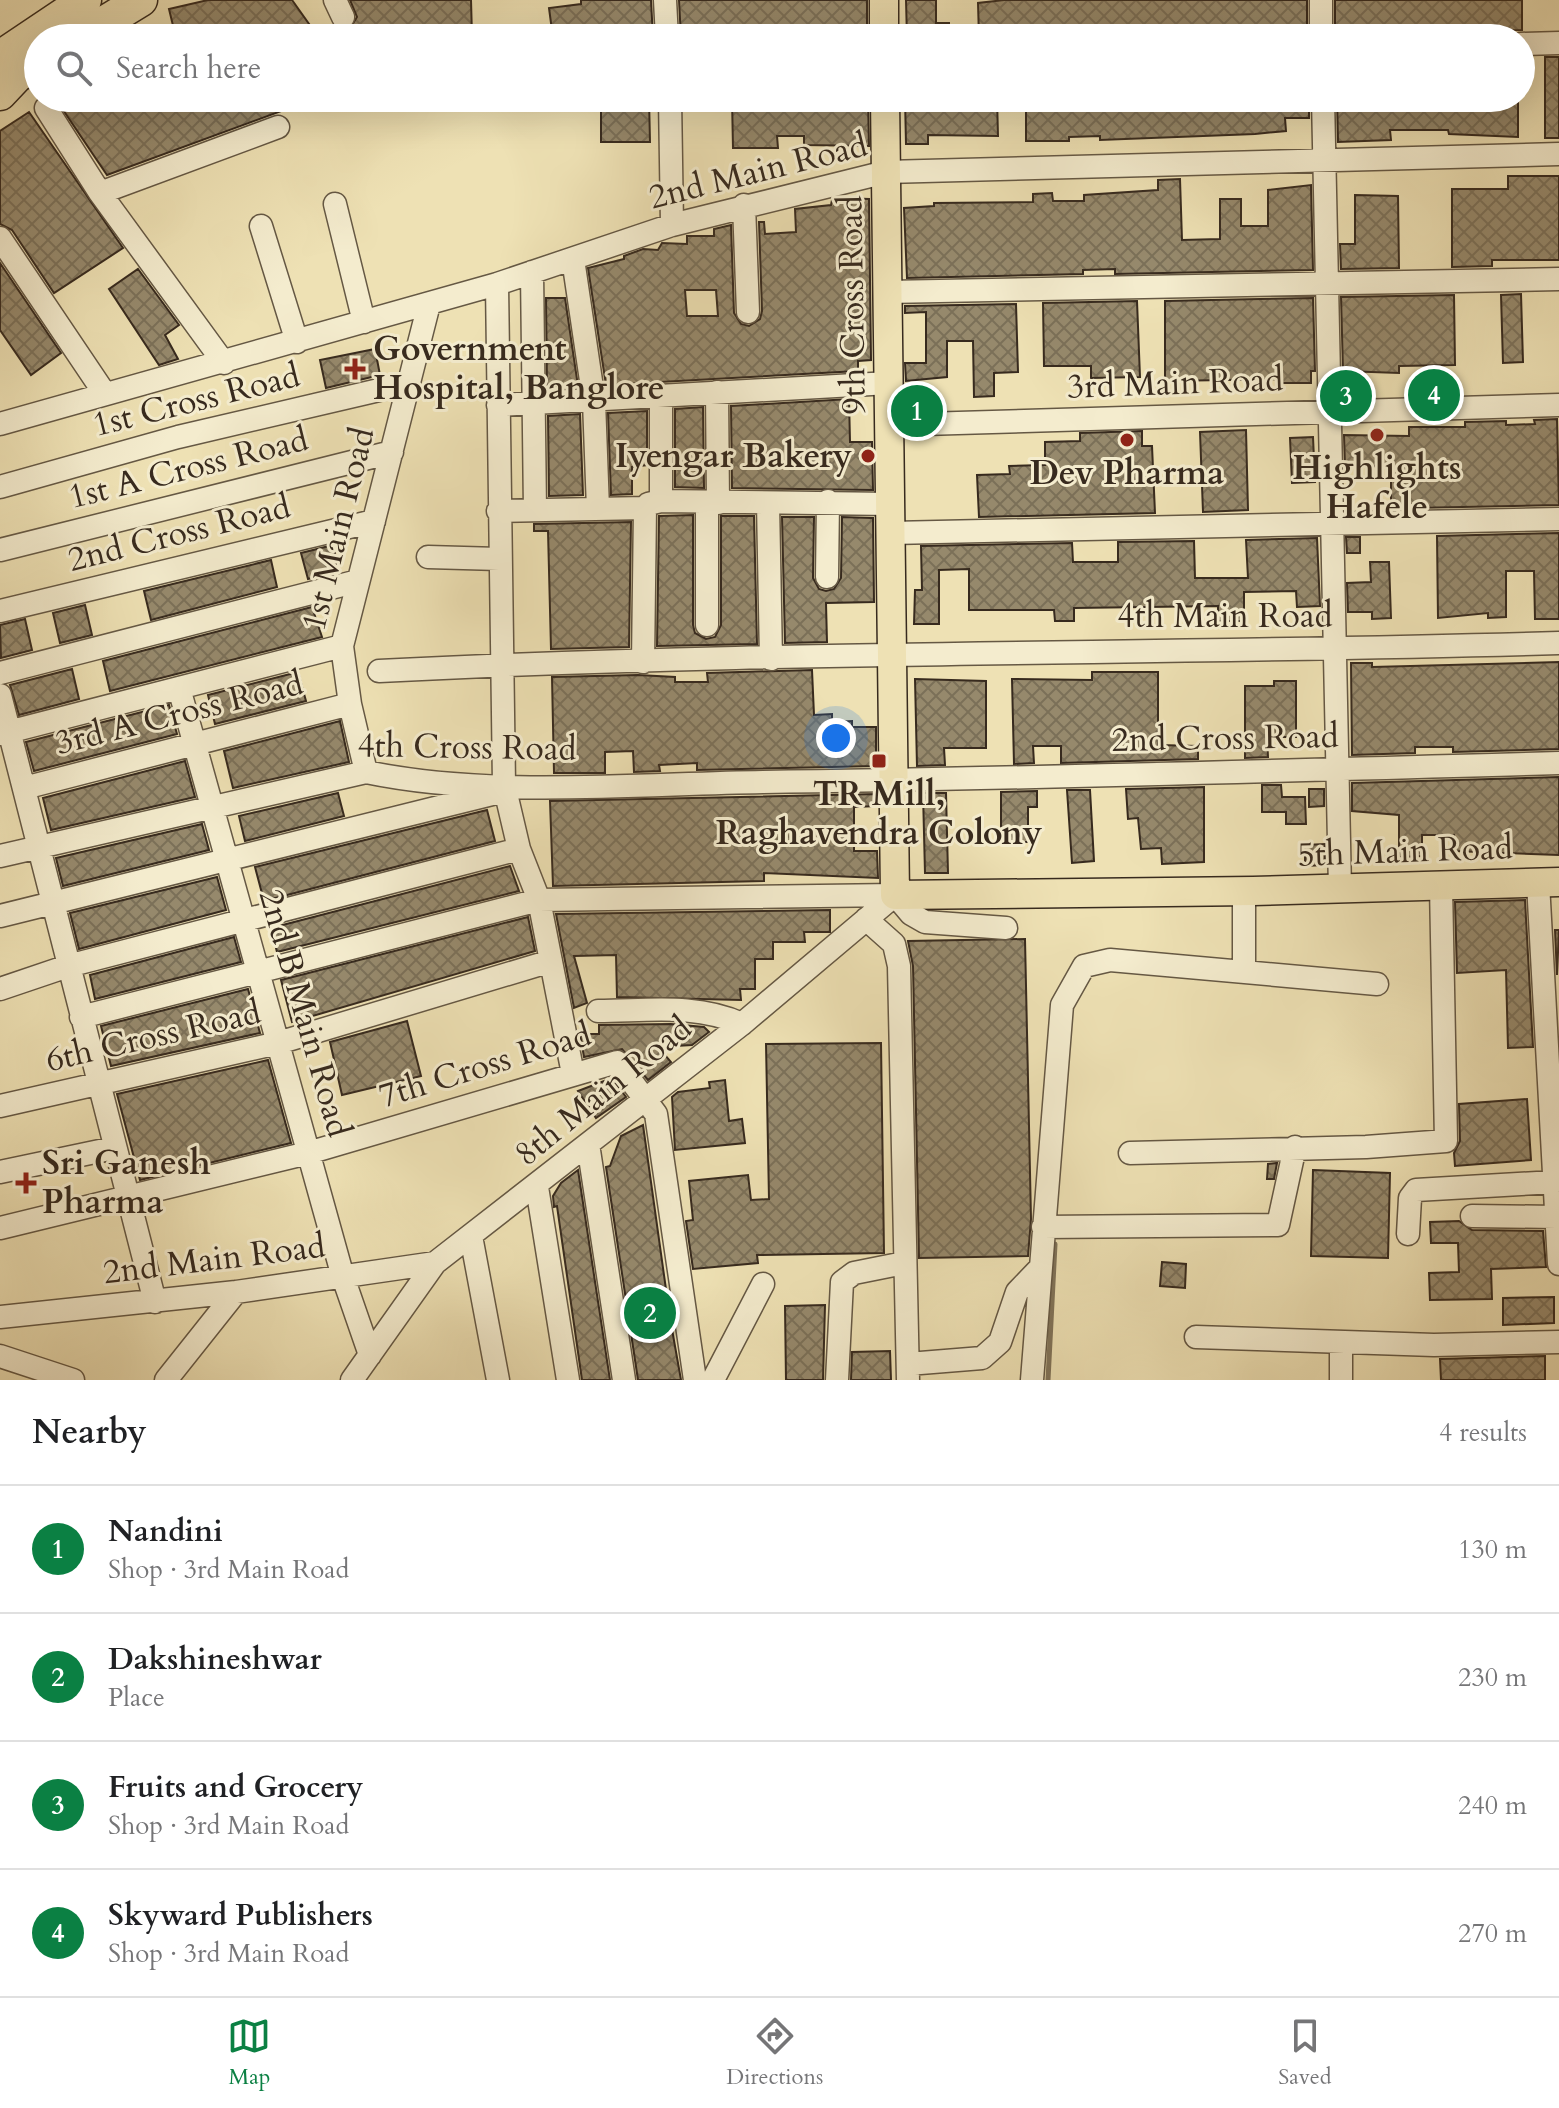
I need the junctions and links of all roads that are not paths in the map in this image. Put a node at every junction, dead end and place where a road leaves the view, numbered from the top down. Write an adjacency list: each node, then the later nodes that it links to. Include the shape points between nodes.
1 (85, 0): 6 (highway)
2 (141, 0): 7 (highway)
3 (665, 0): 8 (street)
4 (884, 0): 9 (main road)
5 (1321, 0): 10 (street)
6 (49, 24)
7 (102, 24)
8 (666, 24)
9 (884, 24)
10 (1321, 24)
11 (24, 41): 14 (highway)
12 (1559, 43): 13 (street)
13 (1535, 44)
14 (0, 57)
15 (24, 72): 16 (highway)
16 (0, 94)
17 (49, 112): 25 (street)
18 (670, 112): 28 (street)
19 (885, 112): 24 (main road, 9th Cross Road)
20 (1323, 112): 23 (street)
21 (278, 127): 25 (street)
22 (1559, 154): 23 (street, 2nd Main Road)
23 (1324, 161): 24 (street, 2nd Main Road); 35 (street)
24 (886, 172): 27 (street, 2nd Main Road); 36 (main road, 9th Cross Road)
25 (100, 193): 41 (street)
26 (335, 204): 39 (street)
27 (744, 205): 28 (street, 2nd Main Road); 38 (street)
28 (672, 225): 31 (street, 2nd Main Road)
29 (261, 226): 40 (street)
30 (0, 238): 45 (street)
31 (573, 259): 32 (street, 2nd Main Road); 47 (street)
32 (532, 272): 34 (street, 2nd Main Road); 48 (street)
33 (1559, 279): 35 (street)
34 (497, 284): 37 (street, 2nd Main Road); 49 (street)
35 (1327, 285): 36 (street); 51 (street)
36 (887, 292): 43 (main road, 9th Cross Road)
37 (429, 304): 39 (street, 2nd Main Road); 42 (street, 1st Main Road)
38 (748, 312)
39 (364, 322): 40 (street, 2nd Main Road)
40 (297, 342): 41 (street, 2nd Main Road)
41 (224, 363): 45 (street, 2nd Main Road)
42 (409, 383): 54 (street, 1st Main Road); 55 (street, 1st Cross Road, via 178,437)
43 (889, 383): 44 (street); 53 (main road, 9th Cross Road)
44 (717, 392): 46 (street); 59 (street)
45 (105, 394): 52 (street, 2nd Main Road)
46 (661, 396): 47 (street); 58 (street)
47 (594, 401): 48 (street); 61 (street)
48 (534, 403): 49 (street); 62 (street)
49 (498, 405): 63 (street)
50 (1559, 405): 51 (street, 3rd Main Road)
51 (1330, 412): 53 (street, 3rd Main Road); 66 (street)
52 (0, 424)
53 (889, 425): 60 (main road, 9th Cross Road)
54 (392, 452): 65 (street, 1st Main Road); 68 (street, 1st A Cross Road)
55 (0, 487)
56 (828, 501): 57 (street); 60 (street); 71 (street)
57 (768, 503): 59 (street); 79 (street)
58 (653, 504): 59 (street); 61 (street); 80 (street)
59 (713, 504): 74 (street)
60 (890, 504): 67 (main road, 9th Cross Road)
61 (598, 509): 62 (street)
62 (535, 510): 63 (street)
63 (498, 511): 70 (street)
64 (1559, 519): 66 (street)
65 (374, 521): 72 (street, 1st Main Road); 73 (street, 2nd Cross Road)
66 (1332, 524): 67 (street); 77 (street)
67 (891, 533): 78 (main road, 9th Cross Road)
68 (0, 550)
69 (428, 557): 70 (street)
70 (499, 559): 81 (street)
71 (827, 577)
72 (358, 581): 76 (street, 1st Main Road); 83 (street)
73 (0, 611)
74 (707, 625)
75 (1559, 643): 77 (street, 4th Main Road)
76 (342, 646): 84 (street); 86 (street, 1st Main Road)
77 (1335, 650): 78 (street, 4th Main Road); 90 (street)
78 (892, 652): 79 (street, 4th Main Road); 92 (main road, 9th Cross Road)
79 (771, 659): 80 (street, 4th Main Road)
80 (643, 662): 81 (street, 4th Main Road)
81 (501, 665): 82 (street, 4th Main Road); 94 (street)
82 (379, 671)
83 (0, 673)
84 (179, 688): 87 (street); 88 (street, 2nd B Main Road)
85 (0, 695): 87 (street)
86 (350, 704): 88 (street, 3rd A Cross Road); 91 (street, 1st Main Road)
87 (5, 733): 93 (street)
88 (194, 744): 93 (street, 3rd A Cross Road); 95 (street, 2nd B Main Road)
89 (1559, 763): 90 (street, 2nd Cross Road)
90 (1337, 769): 92 (street, 2nd Cross Road); 102 (street)
91 (366, 772): 94 (street, 4th Cross Road, via 424,784); 95 (street, 4th Cross Road)
92 (894, 781): 94 (street, 4th Cross Road); 104 (main road, 9th Cross Road)
93 (24, 788): 96 (street)
94 (504, 788): 97 (street); 99 (street)
95 (212, 807): 96 (street, 4th Cross Road); 99 (street, 2nd B Main Road)
96 (38, 847): 98 (street, 4th Cross Road); 106 (street)
97 (519, 849): 105 (street); 109 (street)
98 (0, 856)
99 (227, 860): 106 (street); 109 (street, 2nd B Main Road)
100 (1548, 882): 101 (main road, 5th Main Road); 123 (street)
101 (1441, 886): 102 (main road, 5th Main Road); 127 (street, via 1446,1141)
102 (1340, 889): 103 (main road, 5th Main Road)
103 (1249, 891): 104 (main road, 5th Main Road); 114 (street)
104 (895, 895): 105 (street); 108 (street, 8th Main Road); 110 (street, via 925,922)
105 (539, 900): 111 (street); 113 (street)
106 (53, 904): 107 (street); 112 (street)
107 (0, 916)
108 (866, 919): 119 (street, 8th Main Road); 142 (street, via 894,944 899,966)
109 (244, 921): 112 (street); 113 (street, 2nd B Main Road)
110 (1006, 928)
111 (551, 961): 120 (street, 6th Cross Road); 121 (street)
112 (68, 966): 116 (street); 118 (street)
113 (258, 971): 118 (street); 120 (street, 2nd B Main Road)
114 (1244, 972): 115 (street); 137 (street, via 1110,960 1084,966 1062,1005)
115 (1377, 984)
116 (0, 989)
117 (598, 1011): 119 (street, via 686,1010 718,1013)
118 (81, 1017): 122 (street)
119 (742, 1024): 124 (street, 8th Main Road)
120 (278, 1043): 122 (street, 6th Cross Road); 129 (street, 2nd B Main Road)
121 (573, 1074): 124 (street, 7th Cross Road, via 617,1062); 129 (street, 7th Cross Road)
122 (97, 1081): 125 (street, 6th Cross Road); 128 (street)
123 (1553, 1084): 132 (street)
124 (645, 1097): 126 (street, 8th Main Road); 162 (street, via 656,1114)
125 (0, 1106)
126 (588, 1144): 133 (street, 8th Main Road); 161 (street)
127 (1295, 1147): 130 (street); 137 (street, via 1278,1225)
128 (114, 1148): 131 (street); 134 (street)
129 (308, 1153): 134 (street, 7th Cross Road); 145 (street, 2nd B Main Road)
130 (1130, 1153)
131 (0, 1172)
132 (1554, 1182): 136 (street); 139 (street, via 1416,1190 1410,1198)
133 (537, 1187): 140 (street, 8th Main Road); 160 (street)
134 (127, 1199): 138 (street, 7th Cross Road); 148 (street)
135 (1472, 1216): 136 (street)
136 (1556, 1217): 143 (street)
137 (1043, 1227): 144 (street)
138 (0, 1228)
139 (1408, 1234)
140 (471, 1236): 141 (street, 8th Main Road); 159 (street)
141 (435, 1263): 145 (street, 2nd Main Road); 153 (street, 8th Main Road)
142 (904, 1263): 155 (street); 164 (street, via 854,1273 842,1282)
143 (1559, 1264)
144 (1041, 1267): 155 (street, via 1017,1292 1000,1342 982,1358); 165 (street)
145 (343, 1277): 147 (street, 2nd Main Road); 153 (street, 2nd B Main Road)
146 (763, 1284): 163 (street)
147 (236, 1292): 148 (street, 2nd Main Road); 157 (street)
148 (155, 1302): 149 (street, 2nd Main Road)
149 (0, 1317)
150 (1196, 1337): 151 (street)
151 (1341, 1342): 152 (street); 166 (street)
152 (1559, 1342)
153 (370, 1355): 158 (street, 8th Main Road)
154 (0, 1356): 156 (street)
155 (908, 1372)
156 (73, 1380)
157 (166, 1380)
158 (352, 1380)
159 (498, 1380)
160 (568, 1380)
161 (624, 1380)
162 (695, 1380)
163 (713, 1380)
164 (837, 1380)
165 (1032, 1380)
166 (1341, 1380)

